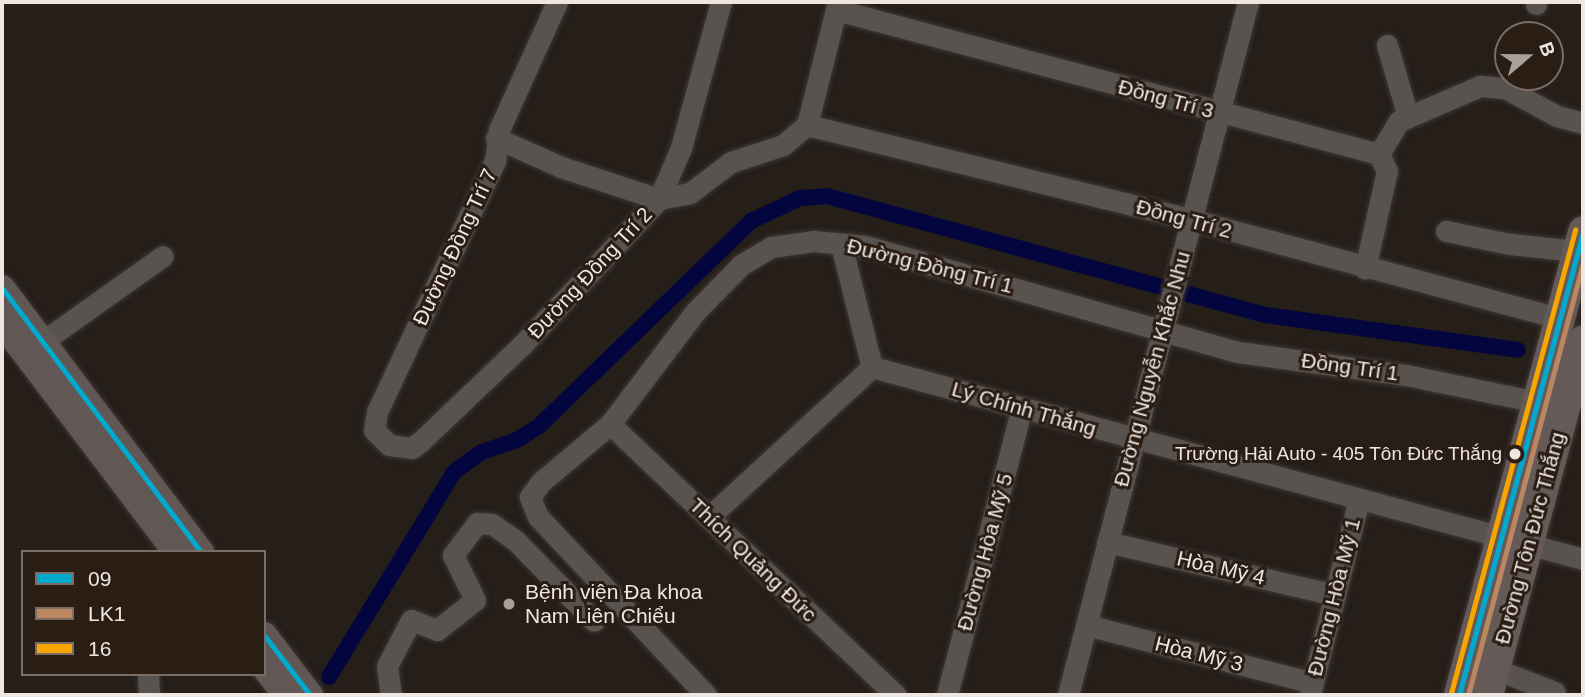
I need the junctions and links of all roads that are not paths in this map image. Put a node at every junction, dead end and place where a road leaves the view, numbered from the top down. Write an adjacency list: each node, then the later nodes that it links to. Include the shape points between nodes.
1 (557, 2): 10 (street, Đường Đồng Trí 7)
2 (721, 2): 12 (street, via 681,148)
3 (1248, 2): 6 (street, Đường Nguyễn Khắc Nhu)
4 (837, 6): 6 (street, Đồng Trí 3); 9 (street)
5 (1387, 45): 7 (street)
6 (1218, 113): 11 (street, Đồng Trí 3); 13 (street, Đường Nguyễn Khắc Nhu)
7 (1408, 117): 8 (street, via 1468,88 1492,86); 11 (street, via 1392,126)
8 (1583, 123)
9 (807, 125): 12 (street, Đường Đồng Trí 2, via 783,145 731,162 690,193); 13 (street, Đồng Trí 2)
10 (496, 138): 12 (street, via 561,167); 29 (street, Đường Đồng Trí 7, via 495,162 377,412 374,430 388,445 412,448)
11 (1380, 154): 18 (street, via 1387,172)
12 (659, 199): 29 (street, Đường Đồng Trí 2, via 523,344)
13 (1189, 219): 18 (street, Đồng Trí 2); 22 (street, Đường Nguyễn Khắc Nhu)
14 (1446, 231): 15 (street, via 1510,244)
15 (1581, 241): 20 (highway, Đường Tôn Đức Thắng)
16 (841, 244): 22 (street, Đường Đồng Trí 1); 25 (street); 28 (street, Đường Đồng Trí 1, via 814,241 771,247 741,265 695,312)
17 (163, 256): 24 (street)
18 (1365, 269): 20 (street, Đồng Trí 2)
19 (2, 288): 24 (main road)
20 (1559, 318): 27 (highway, Đường Tôn Đức Thắng)
21 (2, 323): 35 (main road)
22 (1165, 325): 27 (street, Đồng Trí 1, via 1238,352 1406,375); 30 (street, Đường Nguyễn Khắc Nhu)
23 (1583, 340): 27 (highway, Đường Tôn Đức Thắng)
24 (42, 342): 36 (main road)
25 (872, 367): 26 (street, Lý Chính Thắng); 32 (street)
26 (1022, 408): 30 (street, Lý Chính Thắng); 53 (street, Đường Hòa Mỹ 5)
27 (1562, 410): 33 (highway, Đường Tôn Đức Thắng)
28 (610, 424): 32 (street, Thích Quảng Đức); 51 (street, Đường Đồng Trí 1, via 541,482 530,497 534,512)
29 (428, 434)
30 (1134, 439): 31 (street, Lý Chính Thắng); 34 (street, Đường Nguyễn Khắc Nhu)
31 (1359, 499): 33 (street, Lý Chính Thắng); 38 (street, Đường Hòa Mỹ 1)
32 (709, 517): 52 (street, Thích Quảng Đức)
33 (1514, 540): 37 (street, Lý Chính Thắng); 44 (highway, Đường Tôn Đức Thắng); 55 (highway, Đường Tôn Đức Thắng)
34 (1107, 542): 38 (street, Hòa Mỹ 4); 40 (street, Đường Nguyễn Khắc Nhu)
35 (174, 550)
36 (199, 550)
37 (1583, 559)
38 (1335, 595): 45 (street, Đường Hòa Mỹ 1)
39 (594, 621): 50 (street, via 515,540 492,524 477,523 453,555 475,600 437,630 411,620 387,666)
40 (1086, 625): 45 (street, Hòa Mỹ 3); 54 (street, Đường Nguyễn Khắc Nhu)
41 (266, 638): 49 (main road)
42 (266, 670): 48 (main road)
43 (148, 676): 47 (street)
44 (1491, 682): 46 (street)
45 (1311, 689)
46 (1555, 692)
47 (149, 695)
48 (286, 695)
49 (310, 695)
50 (391, 695)
51 (706, 695)
52 (896, 695)
53 (947, 695)
54 (1068, 695)
55 (1460, 695)

